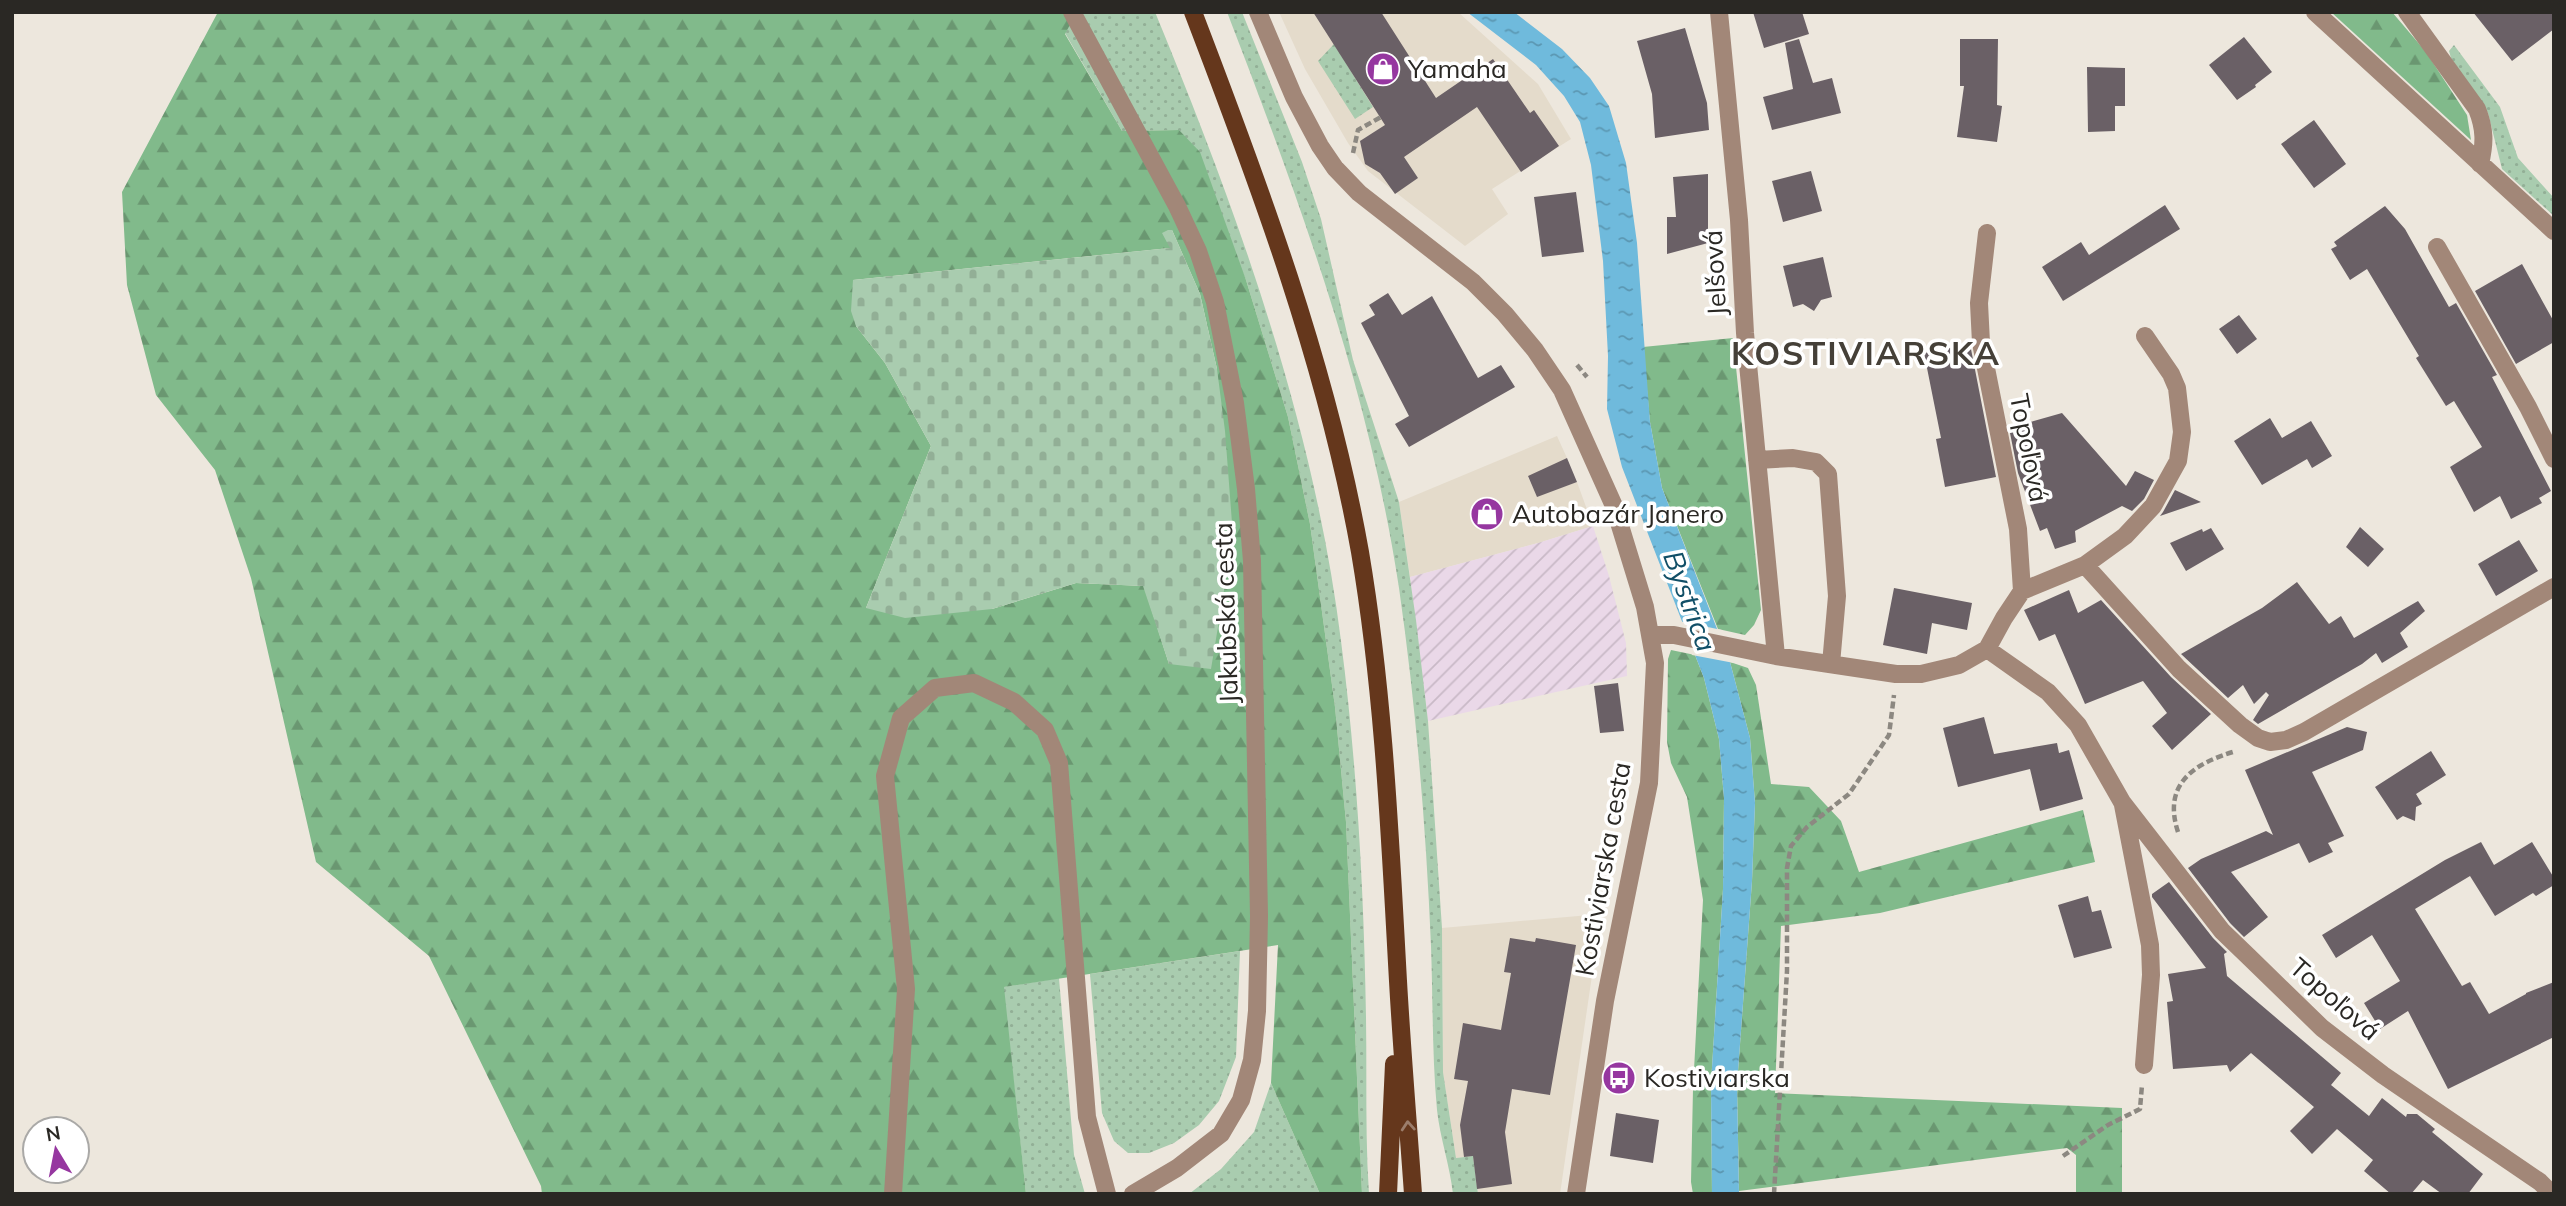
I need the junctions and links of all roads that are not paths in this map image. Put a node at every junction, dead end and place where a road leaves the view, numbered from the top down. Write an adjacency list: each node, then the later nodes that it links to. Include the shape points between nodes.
1 (1072, 12): 26 (street, Jakubská cesta, via 1177,205 1216,302 1235,403 1252,561 1259,916 1252,1060 1241,1100 1220,1134 1177,1168)
2 (1193, 12): 22 (main road, via 1269,217 1344,472 1372,633)
3 (1258, 12): 17 (street, Kostiviarska cesta, via 1294,97 1335,169 1506,314 1562,390 1614,506)
4 (1719, 12): 13 (street, Jelšová)
5 (2315, 12): 7 (street)
6 (2407, 12): 7 (street, via 2477,108 2485,144)
7 (2480, 164): 8 (street)
8 (2554, 231)
9 (1987, 233): 16 (street, Topoľová, via 1979,303 1981,342 2018,529)
10 (2437, 247): 12 (street)
11 (2145, 336): 14 (street, via 2177,388 2182,432 2178,461 2153,506 2125,536)
12 (2554, 459)
13 (1758, 460): 19 (street, Jelšová); 20 (street, via 1816,462 1828,474 1837,596)
14 (2085, 565): 15 (street, via 2209,698 2258,738 2270,742 2304,732); 16 (street)
15 (2554, 587)
16 (2022, 591): 18 (street)
17 (1650, 635): 19 (street, via 1674,635); 29 (street, Kostiviarska cesta, via 1655,663 1649,783 1605,1001)
18 (1987, 649): 20 (street, via 1959,665 1921,674); 21 (street, Topoľová, via 2048,692 2078,725)
19 (1776, 656): 20 (street)
20 (1831, 664)
21 (2122, 802): 23 (street, Topoľová, via 2150,945); 30 (street, Topoľová, via 2222,931 2322,1028)
22 (1398, 980): 27 (main road); 28 (main road, one-way to 22)
23 (2144, 1065)
24 (893, 1194): 25 (street, via 906,989 885,776 901,718 935,688 974,683 1014,702 1045,730 1059,763 1087,1117)
25 (1107, 1194)
26 (1133, 1194)
27 (1388, 1194)
28 (1413, 1194)
29 (1576, 1194)
30 (2553, 1194)

